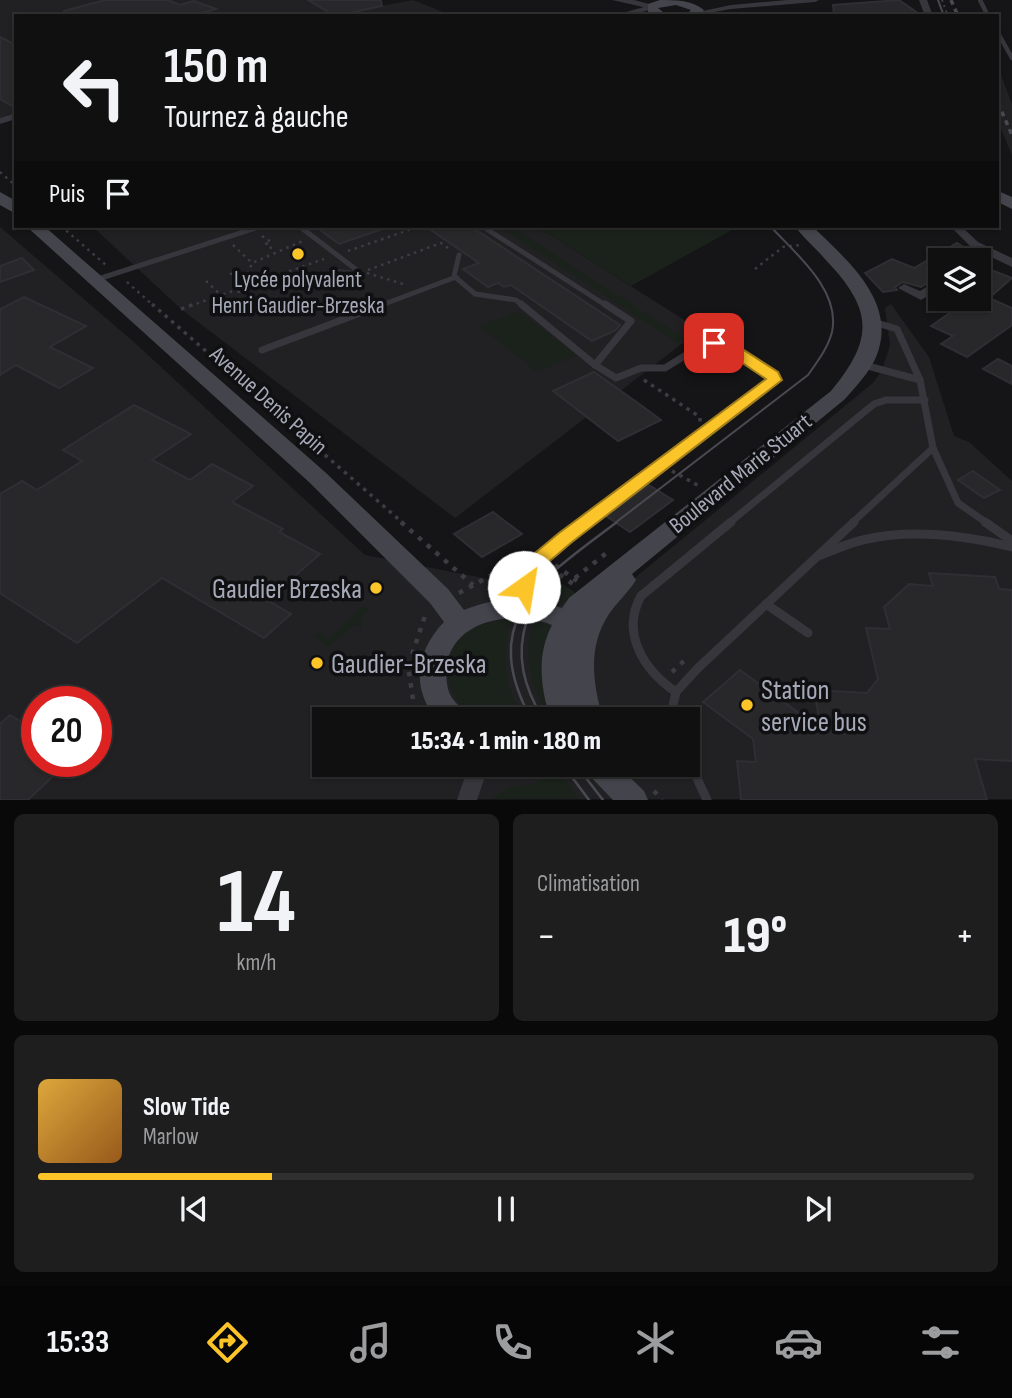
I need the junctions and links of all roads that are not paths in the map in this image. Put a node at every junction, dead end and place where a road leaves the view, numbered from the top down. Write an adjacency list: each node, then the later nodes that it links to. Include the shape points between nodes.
1 (617, 0): 4 (street)
2 (815, 0): 3 (street, via 731,7)
3 (685, 5): 4 (main road)
4 (654, 8): 5 (street); 6 (street)
5 (626, 14)
6 (629, 14)
7 (999, 35): 8 (lane)
8 (1012, 58)
9 (37, 228): 20 (main road, Avenue Denis Papin)
10 (255, 228): 20 (lane)
11 (302, 228): 19 (lane)
12 (485, 228): 26 (lane, via 631,321)
13 (957, 228): 15 (street)
14 (805, 233): 24 (main road, via 866,285); 27 (main road, via 851,275 864,296 873,324)
15 (982, 248)
16 (991, 252): 18 (street)
17 (459, 255): 21 (lane)
18 (1012, 263)
19 (358, 271)
20 (105, 276): 37 (main road, Avenue Denis Papin, via 439,596)
21 (456, 277): 25 (lane); 26 (lane, via 475,294 516,300)
22 (904, 288): 23 (street, via 921,296)
23 (928, 291)
24 (880, 324): 27 (main road, via 880,344); 28 (lane, via 897,329)
25 (262, 350)
26 (595, 365): 31 (lane, via 616,378 648,367 665,368 714,343 728,347 774,380)
27 (868, 366): 28 (lane); 38 (main road, via 859,387 616,587)
28 (920, 380): 29 (lane)
29 (925, 400): 30 (lane); 40 (lane, via 874,404 636,603 633,629 643,660 652,675)
30 (933, 447): 32 (lane, via 958,503); 34 (lane)
31 (565, 538): 36 (lane, via 522,566 512,589); 38 (lane, via 530,568 524,579 527,593)
32 (1012, 541)
33 (1012, 547): 34 (lane, via 900,535 858,541)
34 (817, 556): 35 (lane)
35 (766, 604): 39 (lane); 40 (lane)
36 (493, 610): 37 (main road); 38 (main road, via 521,608)
37 (460, 623): 41 (main road, via 442,639 431,662 430,676)
38 (565, 623): 42 (main road, via 578,668)
39 (808, 634)
40 (676, 692): 43 (lane)
41 (444, 707)
42 (580, 707)
43 (673, 707)
44 (475, 777): 48 (street)
45 (610, 777): 49 (main road)
46 (624, 777): 50 (main road)
47 (696, 777): 51 (lane)
48 (467, 800)
49 (633, 800)
50 (640, 800)
51 (707, 800)

